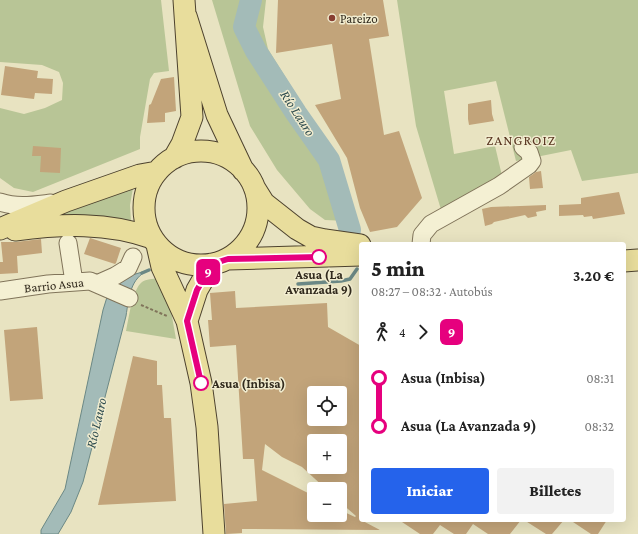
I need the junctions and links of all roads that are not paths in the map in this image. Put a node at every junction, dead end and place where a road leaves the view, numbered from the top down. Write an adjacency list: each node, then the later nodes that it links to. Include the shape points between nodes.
1 (185, 8): 3 (main road, via 192,117); 5 (main road, via 217,115)
2 (523, 147): 10 (street, via 529,152 532,161 528,165 499,186 431,224 422,235)
3 (174, 158): 4 (main road); 5 (main road, via 188,153 218,154 232,161)
4 (157, 172): 6 (main road, via 140,175); 9 (main road, via 148,188 144,204 146,222)
5 (249, 179): 12 (main road, via 264,203 297,229 311,237); 16 (main road, via 258,203 257,220 241,249)
6 (66, 201): 7 (street, via 31,206); 8 (main road)
7 (0, 202)
8 (9, 226): 9 (main road, via 94,226 136,232)
9 (155, 242): 16 (main road, via 168,255 182,262 197,265); 22 (main road)
10 (421, 242)
11 (68, 243): 18 (street)
12 (359, 245)
13 (359, 255): 16 (main road)
14 (133, 257): 19 (street, via 128,268)
15 (638, 260): 17 (main road)
16 (220, 261): 22 (main road)
17 (626, 261)
18 (74, 282): 19 (street, Barrio Asua, via 90,281); 20 (street, Barrio Asua)
19 (97, 284): 21 (street, Barrio Asua)
20 (0, 291)
21 (129, 298)
22 (178, 319): 23 (main road, via 201,383 207,427)
23 (214, 534)

